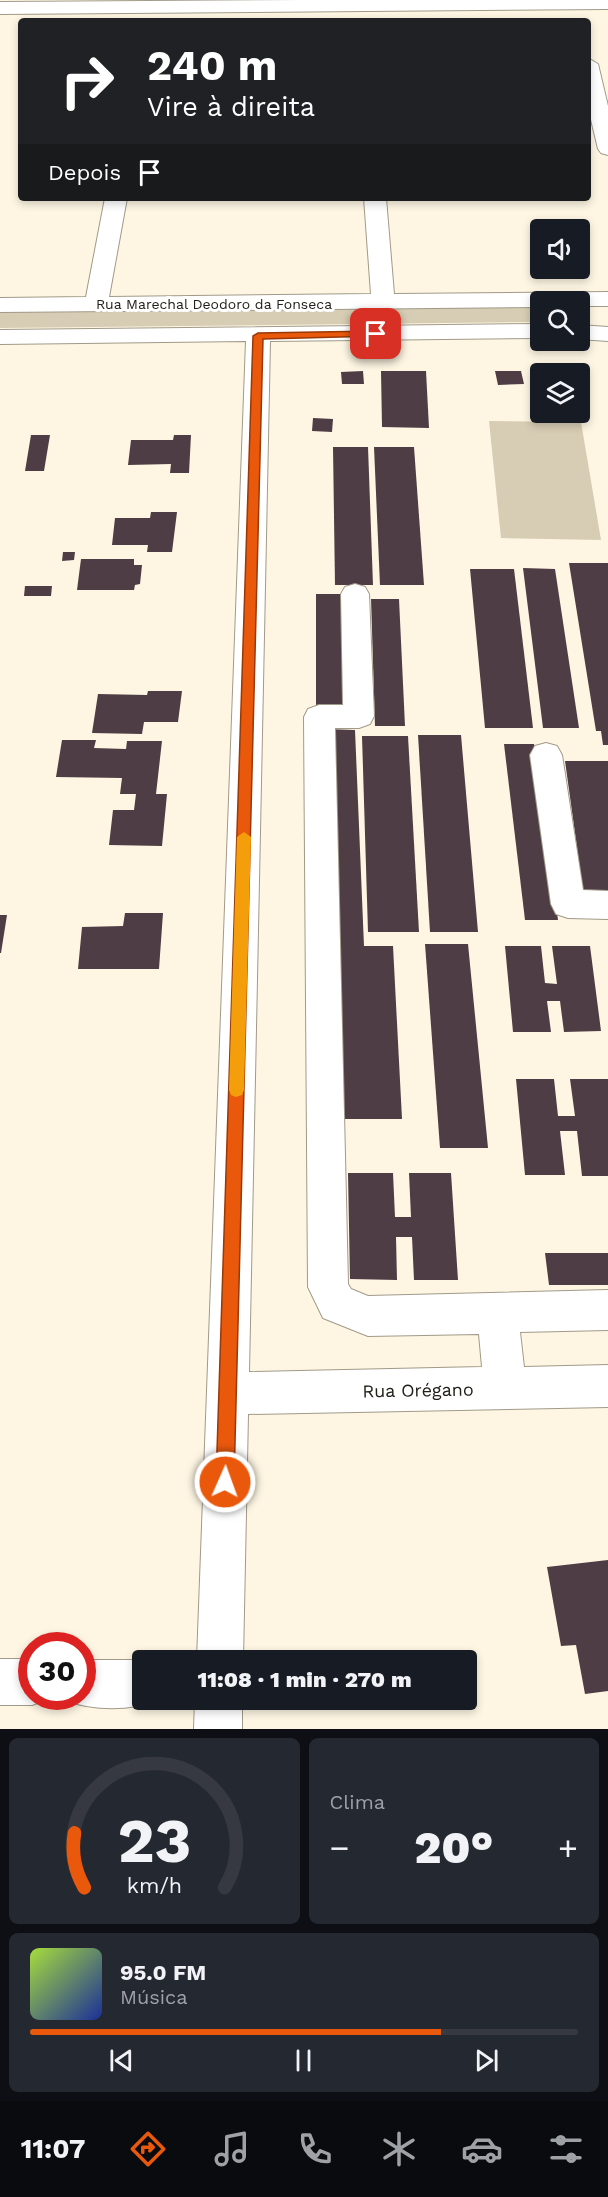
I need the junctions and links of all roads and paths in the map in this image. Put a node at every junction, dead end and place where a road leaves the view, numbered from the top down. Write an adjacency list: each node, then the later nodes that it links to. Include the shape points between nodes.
1 (608, 3): 3 (street)
2 (0, 8): 4 (street)
3 (575, 8): 5 (street)
4 (151, 9): 5 (street)
5 (359, 9)
6 (591, 77): 7 (street)
7 (608, 149)
8 (115, 201): 12 (street)
9 (375, 201): 11 (street)
10 (608, 299): 11 (street, Rua Marechal Deodoro da Fonseca)
11 (383, 302): 12 (street, Rua Marechal Deodoro da Fonseca)
12 (96, 304): 13 (street, Rua Marechal Deodoro da Fonseca)
13 (0, 305)
14 (530, 332): 17 (street)
15 (590, 333): 16 (street)
16 (608, 334)
17 (258, 336): 18 (street); 26 (street)
18 (0, 337)
19 (356, 594): 23 (street, via 359,716 320,717 328,1287 337,1304 368,1316)
20 (546, 755): 21 (street, via 568,904)
21 (608, 905)
22 (608, 1310): 23 (street)
23 (498, 1312): 25 (street)
24 (608, 1386): 25 (street, Rua Orégano)
25 (505, 1388): 26 (street, Rua Orégano)
26 (228, 1393): 27 (street)
27 (220, 1650)
28 (0, 1682): 29 (street)
29 (18, 1682)
30 (96, 1683): 31 (street)
31 (132, 1683)
32 (219, 1710): 33 (street)
33 (218, 1729)

